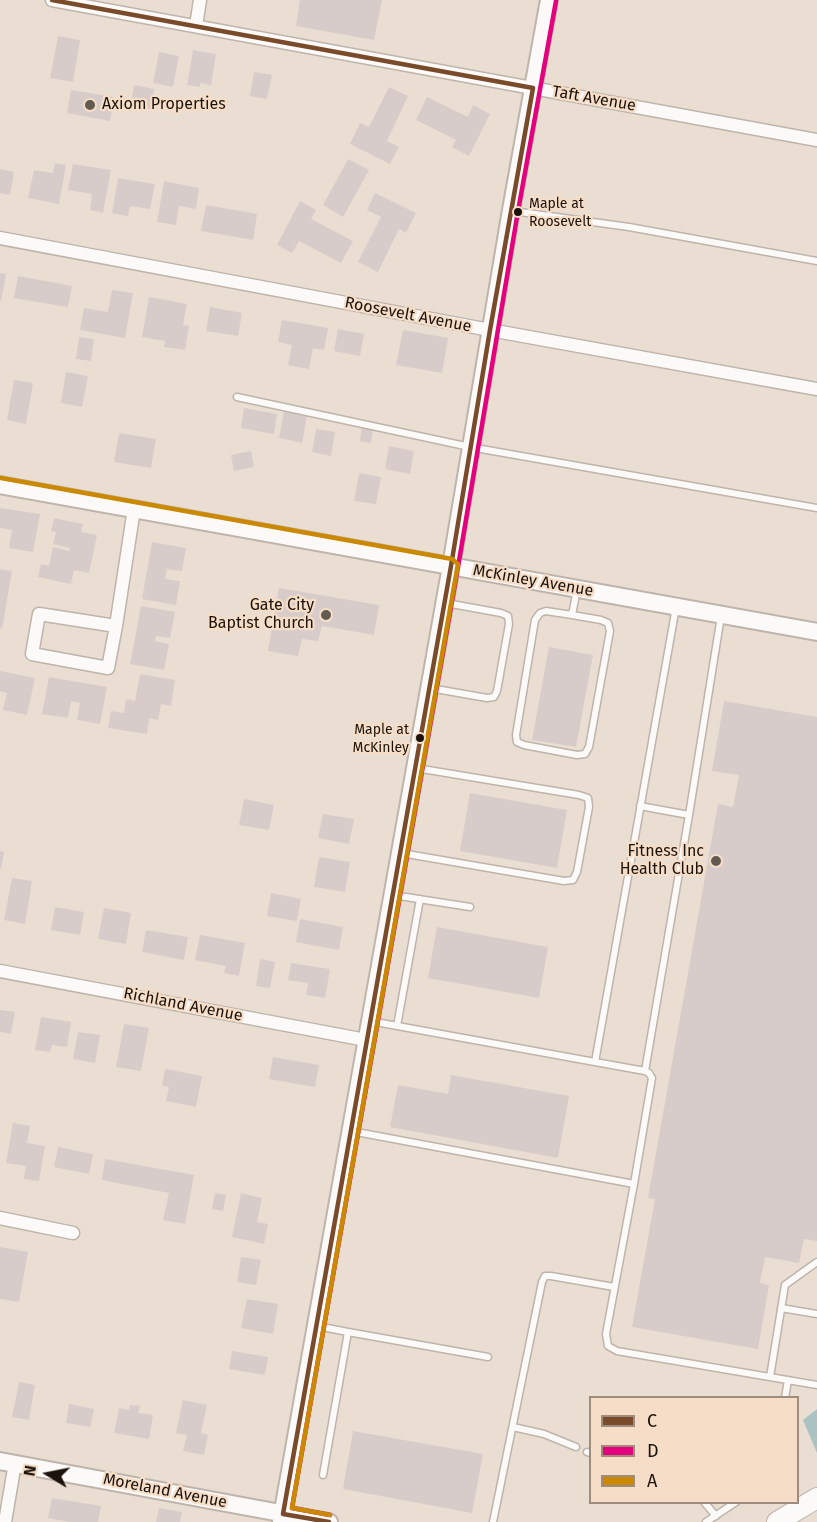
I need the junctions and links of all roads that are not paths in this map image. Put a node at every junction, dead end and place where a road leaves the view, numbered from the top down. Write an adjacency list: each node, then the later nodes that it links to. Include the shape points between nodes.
1 (52, 0): 4 (street, Taft Avenue)
2 (200, 0): 4 (street)
3 (549, 0): 5 (street)
4 (196, 26): 5 (street, Taft Avenue)
5 (533, 88): 6 (street, Taft Avenue); 7 (street)
6 (817, 140)
7 (511, 210): 9 (lane); 10 (street)
8 (0, 238): 10 (street, Roosevelt Avenue)
9 (817, 261)
10 (490, 330): 11 (street, Roosevelt Avenue); 13 (street)
11 (817, 389)
12 (237, 397): 13 (lane)
13 (470, 447): 15 (lane); 17 (street)
14 (0, 485): 16 (street, McKinley Avenue)
15 (817, 508)
16 (134, 509): 17 (street, McKinley Avenue); 23 (street)
17 (451, 566): 18 (street, McKinley Avenue); 19 (street)
18 (577, 589): 20 (street, McKinley Avenue); 21 (lane)
19 (444, 603): 25 (street); 25 (lane, via 501,613 508,616 509,624 494,698)
20 (676, 606): 22 (street, McKinley Avenue); 27 (lane)
21 (572, 615): 21 (lane, via 546,611 535,620 516,735 517,742 524,745 577,755 585,754 589,747 610,631 608,623 601,620)
22 (721, 615): 24 (street, McKinley Avenue); 28 (lane)
23 (116, 626): 23 (street, via 108,668 32,654 39,614)
24 (817, 632)
25 (429, 688): 26 (street)
26 (415, 768): 29 (street); 29 (lane, via 588,798 578,872 573,880 564,881)
27 (640, 806): 28 (lane); 37 (lane)
28 (689, 815): 38 (lane)
29 (400, 853): 30 (street)
30 (392, 895): 31 (lane); 34 (street)
31 (420, 899): 32 (lane); 35 (lane)
32 (470, 907)
33 (0, 971): 36 (street, Richland Avenue)
34 (370, 1021): 35 (lane); 36 (street)
35 (397, 1026): 37 (lane)
36 (366, 1040): 39 (street)
37 (596, 1062): 38 (lane)
38 (645, 1071): 40 (lane, via 652,1078)
39 (350, 1131): 40 (lane); 47 (street)
40 (634, 1184): 44 (lane)
41 (0, 1218): 42 (street)
42 (73, 1233)
43 (817, 1262): 45 (lane, via 785,1285)
44 (614, 1287): 50 (lane, via 606,1334 608,1346 617,1351); 54 (lane, via 545,1276)
45 (781, 1308): 46 (lane); 50 (lane)
46 (817, 1314)
47 (316, 1326): 48 (lane); 62 (street)
48 (348, 1332): 49 (lane); 57 (lane)
49 (488, 1357)
50 (770, 1377): 51 (lane)
51 (788, 1380): 52 (lane); 53 (lane)
52 (817, 1385)
53 (784, 1396)
54 (513, 1427): 55 (lane); 65 (lane)
55 (576, 1447)
56 (8, 1462): 62 (street, Moreland Avenue); 63 (street)
57 (323, 1475)
58 (817, 1498): 67 (main road)
59 (705, 1504): 61 (lane)
60 (734, 1504): 61 (lane)
61 (716, 1516): 66 (lane)
62 (282, 1518): 64 (street, Moreland Avenue)
63 (5, 1522)
64 (329, 1522)
65 (493, 1522)
66 (706, 1522)
67 (777, 1522)

